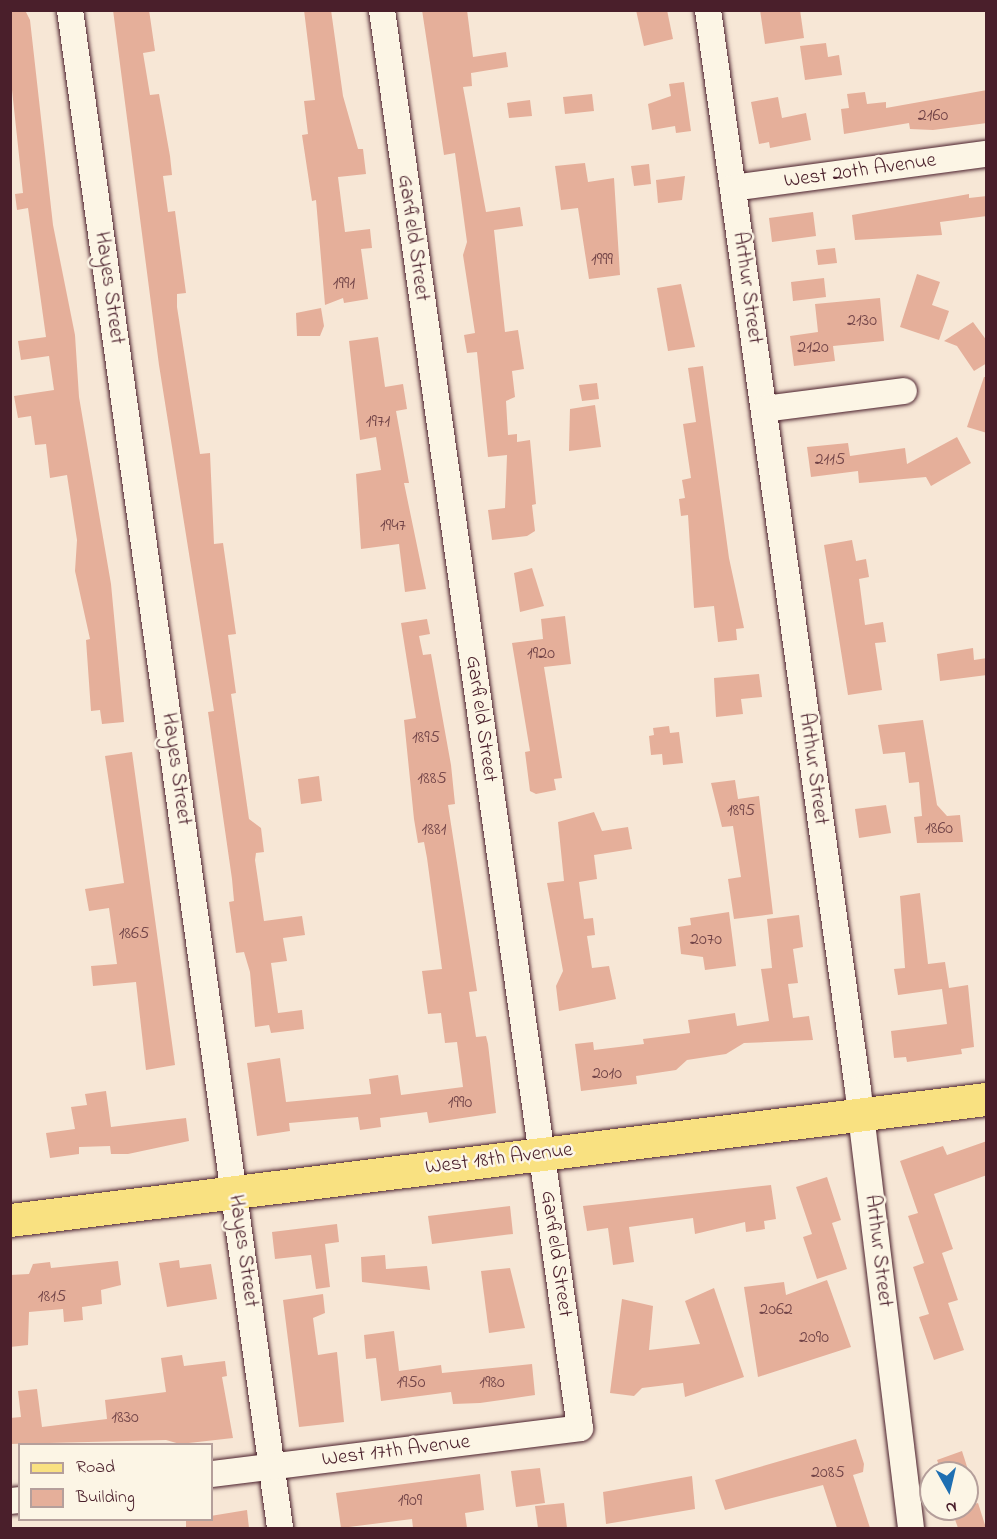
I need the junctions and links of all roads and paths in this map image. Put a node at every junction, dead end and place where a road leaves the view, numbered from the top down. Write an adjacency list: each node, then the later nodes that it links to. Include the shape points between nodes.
1 (70, 10): 11 (street, Hayes Street)
2 (382, 10): 10 (street, Garfield Street)
3 (708, 10): 5 (street, Arthur Street)
4 (987, 154): 5 (street, West 20th Avenue)
5 (733, 188): 7 (street, Arthur Street)
6 (904, 391): 7 (street)
7 (764, 409): 9 (street, Arthur Street)
8 (987, 1099): 9 (main road, West 18th Avenue)
9 (861, 1115): 10 (main road, West 18th Avenue); 17 (street, Arthur Street)
10 (542, 1154): 11 (main road, West 18th Avenue); 13 (street, Garfield Street)
11 (235, 1192): 12 (main road, West 18th Avenue); 14 (street, Hayes Street)
12 (10, 1220)
13 (580, 1428): 14 (street, West 17th Avenue)
14 (271, 1466): 15 (street, West 17th Avenue); 16 (street, Hayes Street)
15 (213, 1474)
16 (280, 1528)
17 (911, 1528)

